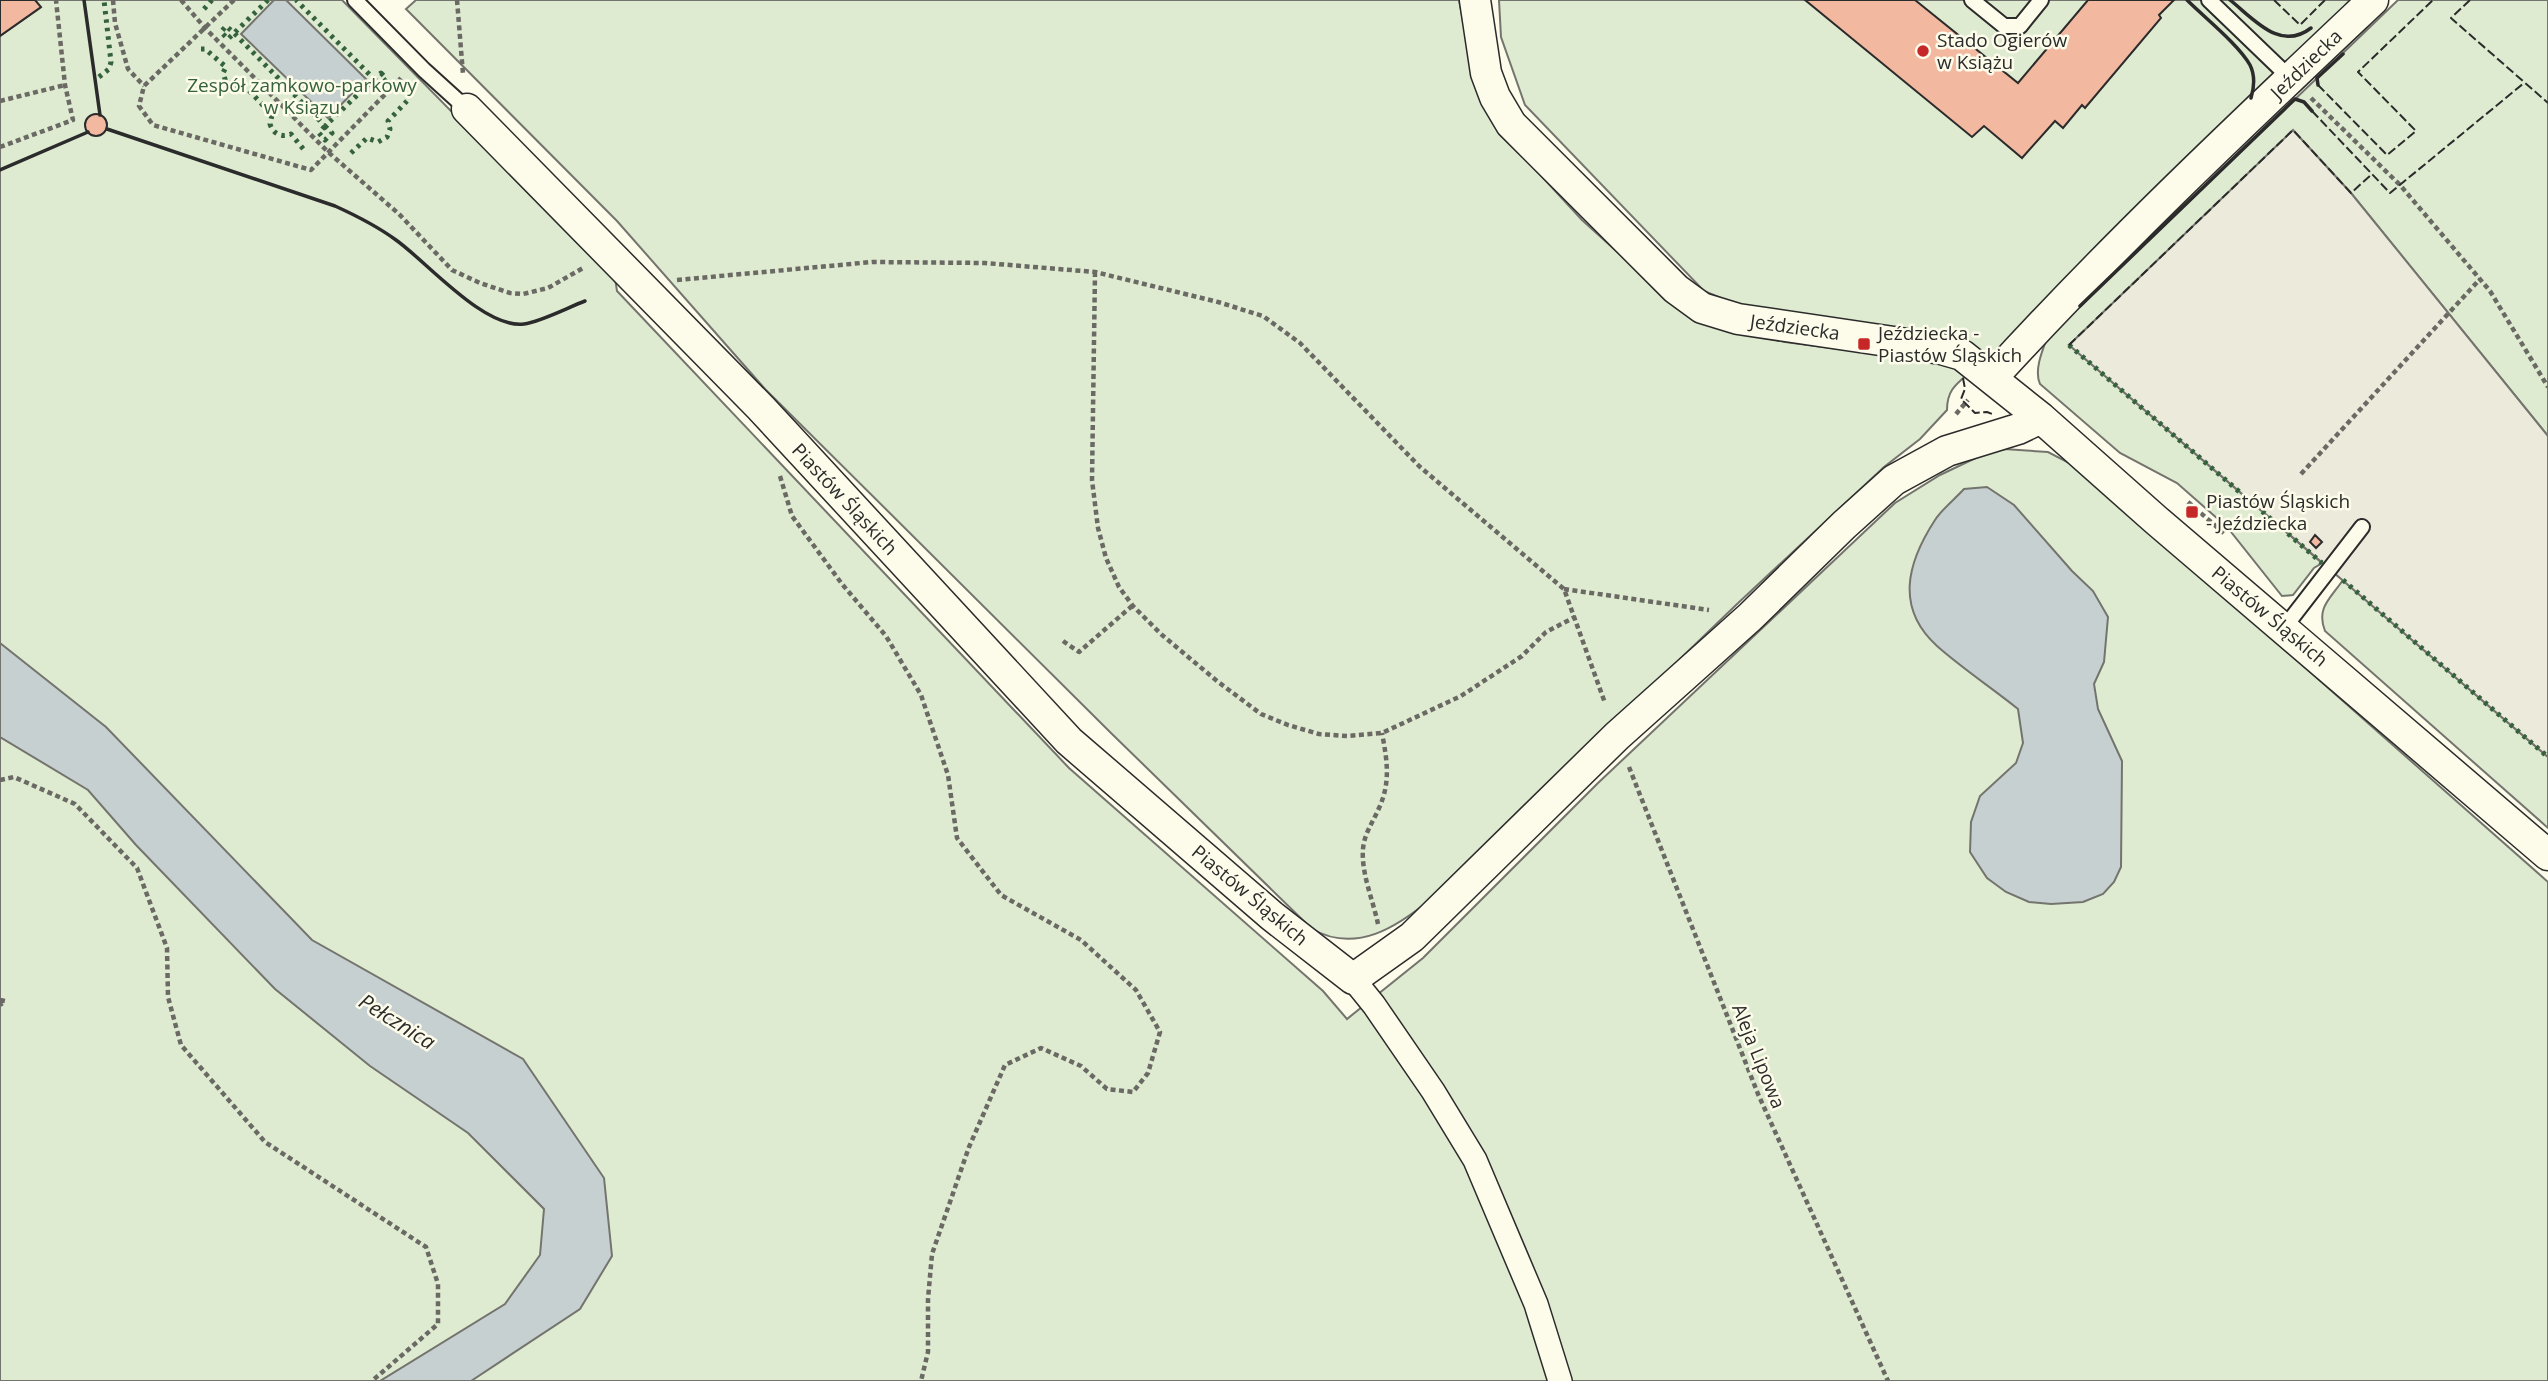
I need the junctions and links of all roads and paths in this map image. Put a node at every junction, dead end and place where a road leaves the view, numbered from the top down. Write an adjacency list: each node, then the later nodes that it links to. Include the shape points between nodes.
1 (56, 0): 15 (path)
2 (113, 0): 16 (path, via 128,69)
3 (181, 0): 12 (path)
4 (234, 0): 12 (path)
5 (355, 0): 18 (lane, Piastów Śląskich)
6 (457, 0): 18 (path)
7 (1475, 0): 25 (street, Jeździecka, via 1486,73 1511,124 1676,289 1702,308 1738,319 1941,349 1962,355)
8 (1972, 0): 9 (lane, via 2004,26 2020,26)
9 (2040, 0)
10 (2209, 0): 14 (lane)
11 (2373, 0): 14 (street, Jeździecka)
12 (205, 28): 16 (path); 20 (path)
13 (404, 74): 20 (path)
14 (2290, 78): 23 (path, via 2400,185); 25 (street, Jeździecka)
15 (65, 85): 17 (path); 19 (path, via 73,120)
16 (144, 86): 20 (path, via 139,106 153,125 310,170)
17 (0, 101)
18 (467, 109): 21 (street, Piastów Śląskich)
19 (0, 147)
20 (328, 152): 21 (path, via 399,214 452,270 480,283 510,293 534,293)
21 (607, 253): 24 (street, Piastów Śląskich)
22 (1095, 272): 24 (path, via 985,263 872,262 677,280); 31 (path, via 1263,316 1300,343 1419,466); 32 (path, via 1092,480 1106,558)
23 (2480, 279): 26 (path); 29 (path)
24 (647, 291): 42 (street, Piastów Śląskich, via 1069,741 1272,916)
25 (1992, 377): 27 (street, Piastów Śląskich)
26 (2548, 387)
27 (2041, 418): 34 (street, via 1947,451 1894,480); 35 (street, Piastów Śląskich)
28 (778, 468): 46 (path, via 792,516 886,636 921,695 948,775 957,838 1001,895 1081,940 1136,990 1160,1032 1148,1073 1133,1092 1107,1089 1080,1066 1041,1048 1005,1065 969,1147 932,1254 929,1352)
29 (2301, 474)
30 (2362, 527): 35 (lane)
31 (1564, 589): 33 (path, Aleja Lipowa); 34 (path)
32 (1133, 606): 36 (path, via 1079,652); 37 (path, via 1261,714 1319,734)
33 (1575, 617): 37 (path, via 1546,632 1522,656 1461,696); 38 (path, Aleja Lipowa)
34 (1749, 617): 38 (street)
35 (2284, 628): 40 (street, Piastów Śląskich)
36 (1063, 641)
37 (1381, 733): 41 (path, via 1386,789 1366,834 1363,864)
38 (1617, 736): 41 (street, via 1441,909); 48 (path, Aleja Lipowa, via 1758,1094)
39 (0, 779): 45 (path, via 14,777 75,804 137,868 167,948 168,997 181,1045 265,1142 426,1247 438,1284 438,1324)
40 (2548, 855)
41 (1388, 954): 42 (street)
42 (1353, 979): 47 (street, via 1426,1081 1475,1160 1536,1304)
43 (0, 1000): 44 (path, via 5,1001)
44 (0, 1005)
45 (372, 1381)
46 (921, 1381)
47 (1560, 1381)
48 (1888, 1381)

